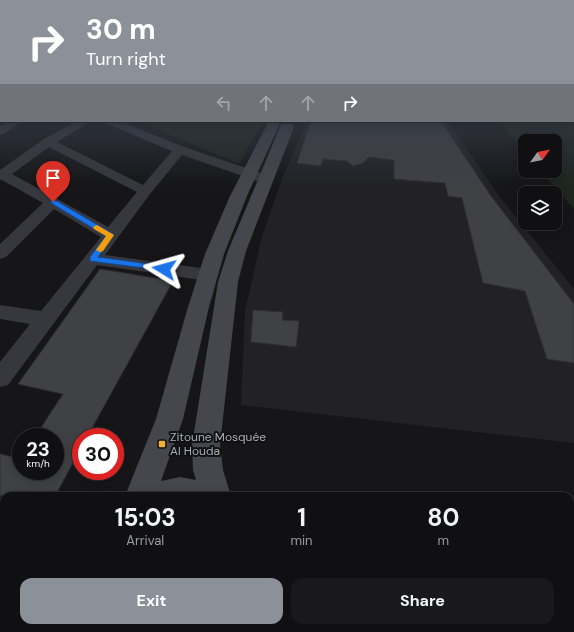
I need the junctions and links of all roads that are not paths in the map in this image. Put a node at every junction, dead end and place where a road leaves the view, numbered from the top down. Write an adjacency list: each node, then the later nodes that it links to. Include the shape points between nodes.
1 (72, 128): 5 (street)
2 (127, 128): 6 (street)
3 (273, 128): 8 (main road)
4 (286, 128): 8 (main road)
5 (48, 142): 7 (street); 9 (street)
6 (180, 150): 8 (street); 9 (street)
7 (1, 175): 10 (street)
8 (257, 177): 14 (main road, via 217,247); 19 (main road, via 228,282 206,445 208,470)
9 (145, 191): 11 (street)
10 (53, 202): 11 (street); 12 (street)
11 (110, 235): 13 (street)
12 (0, 253)
13 (93, 259): 14 (street); 16 (street)
14 (208, 275): 18 (main road, via 174,408)
15 (0, 312): 16 (street)
16 (45, 319): 17 (street)
17 (0, 378)
18 (142, 492)
19 (215, 492)

